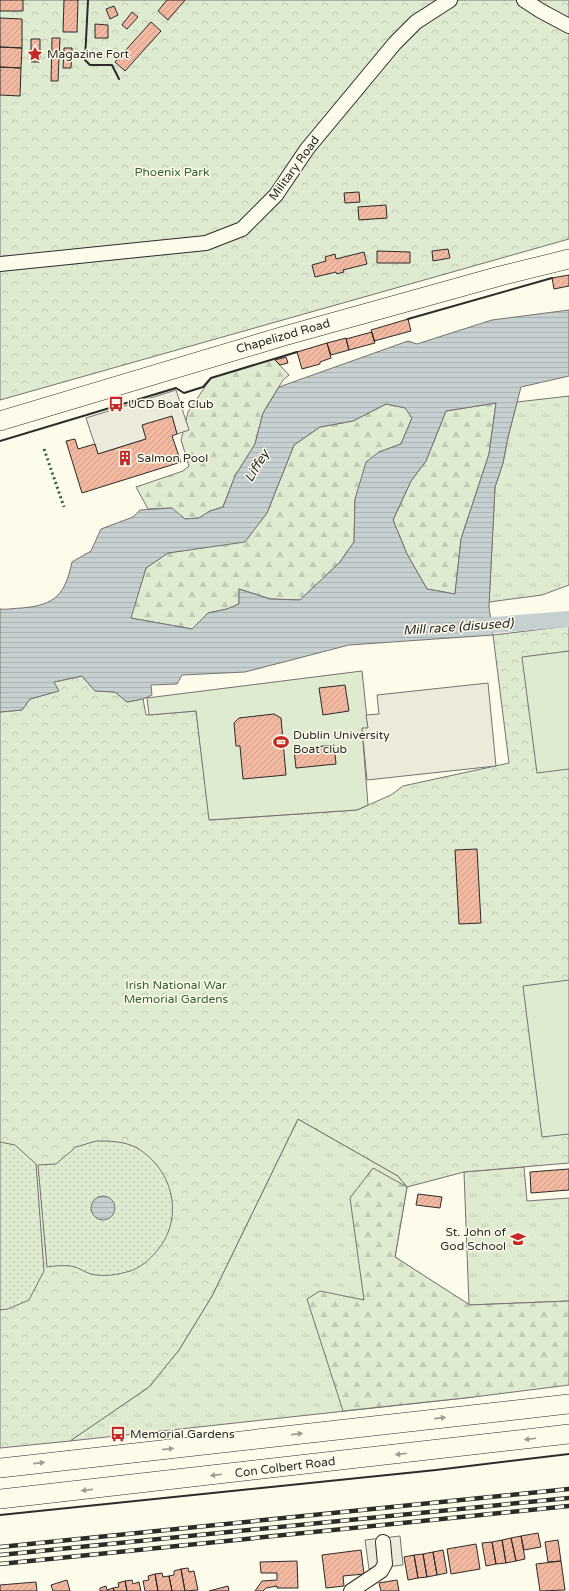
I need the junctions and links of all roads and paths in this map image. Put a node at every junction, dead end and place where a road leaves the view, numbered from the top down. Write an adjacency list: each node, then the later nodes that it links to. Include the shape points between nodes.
1 (450, 0): 5 (street, Military Road, via 416,22 395,43 307,149 276,195 242,229 206,243)
2 (524, 0): 3 (street)
3 (569, 26)
4 (569, 259): 6 (main road, Chapelizod Road, via 284,336)
5 (0, 264)
6 (0, 421)
7 (569, 1404): 9 (main road, one-way to 7)
8 (569, 1434): 10 (main road, Con Colbert Road, one-way to 10)
9 (0, 1468)
10 (0, 1499)
11 (383, 1542): 12 (street, via 386,1564 381,1571)
12 (351, 1591)

